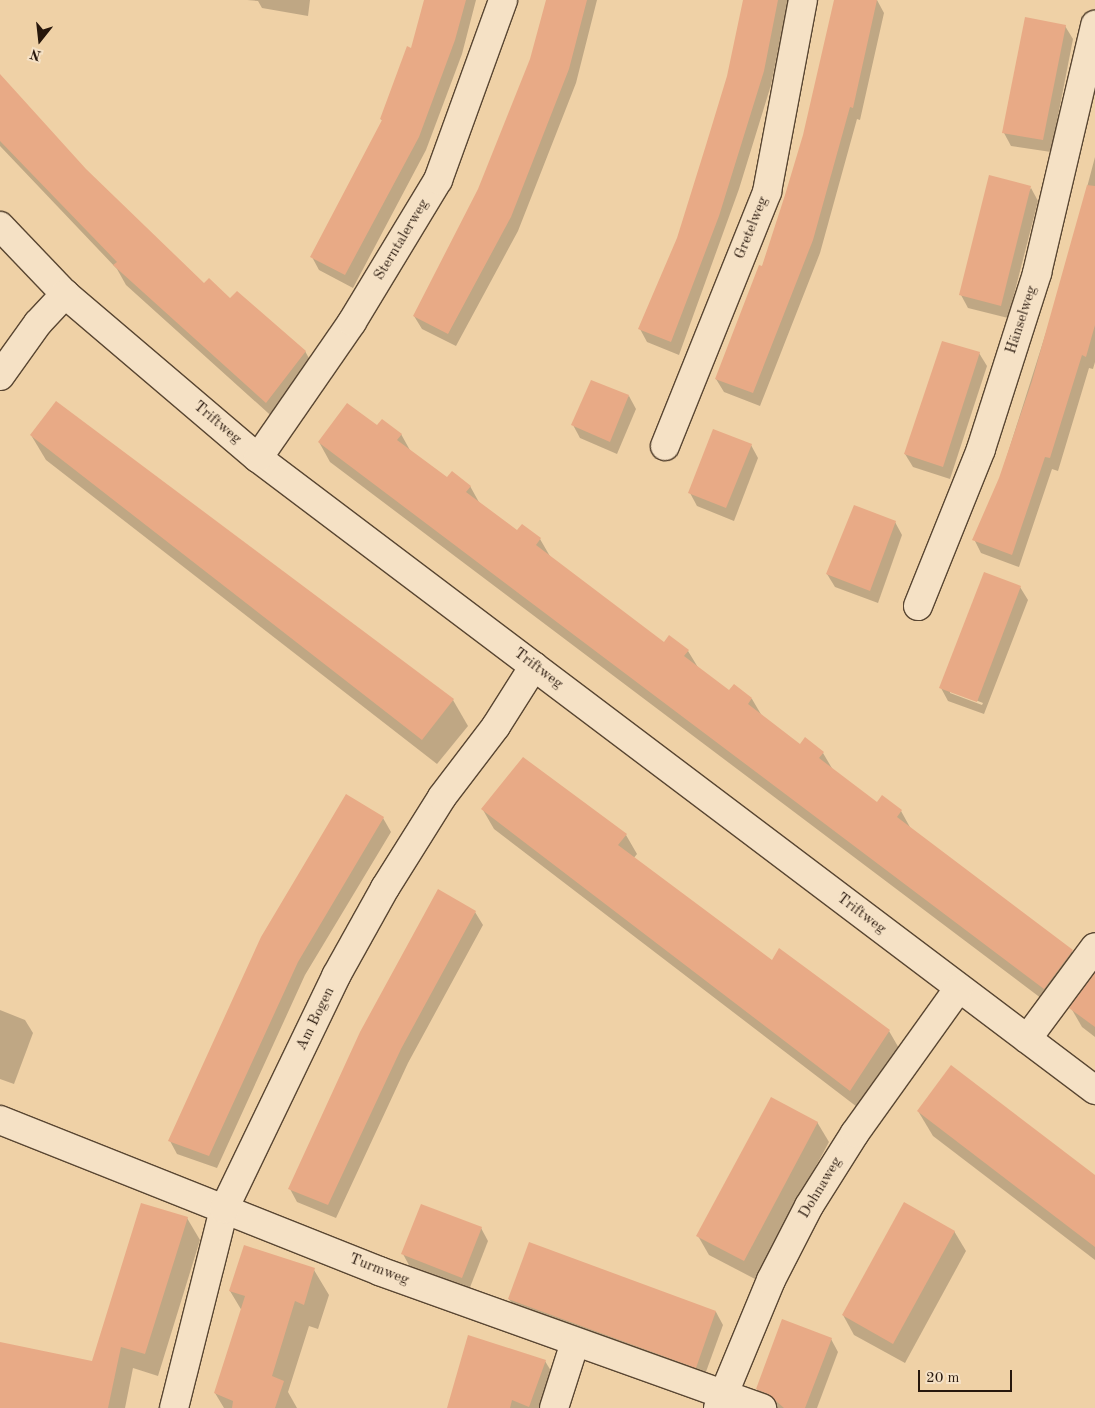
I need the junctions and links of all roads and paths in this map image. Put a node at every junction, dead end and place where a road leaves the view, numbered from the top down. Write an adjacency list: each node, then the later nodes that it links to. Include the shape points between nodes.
1 (503, 0): 8 (street, Sterntalerweg, via 438,180 352,322)
2 (803, 0): 7 (street, Gretelweg, via 767,192)
3 (1095, 25): 9 (street, Hänselweg, via 1037,273 981,449)
4 (0, 226): 5 (street, Triftweg)
5 (65, 294): 6 (street, via 38,323); 8 (street, Triftweg)
6 (0, 376)
7 (665, 446)
8 (258, 458): 10 (street, Triftweg)
9 (918, 606)
10 (534, 666): 12 (street, Triftweg); 16 (street, Am Bogen, via 496,726 442,797 385,888 336,976)
11 (1095, 947): 13 (street)
12 (959, 988): 13 (street, Triftweg); 18 (street, Dohnaweg, via 855,1133 810,1206 771,1280)
13 (1027, 1039): 14 (street, Triftweg)
14 (1095, 1090)
15 (0, 1120): 16 (street, Turmweg)
16 (224, 1209): 17 (street, Turmweg, via 388,1274); 19 (street, Am Bogen)
17 (574, 1342): 18 (street, Turmweg); 20 (street)
18 (721, 1400): 21 (street, Turmweg)
19 (174, 1408)
20 (554, 1408)
21 (762, 1408)

